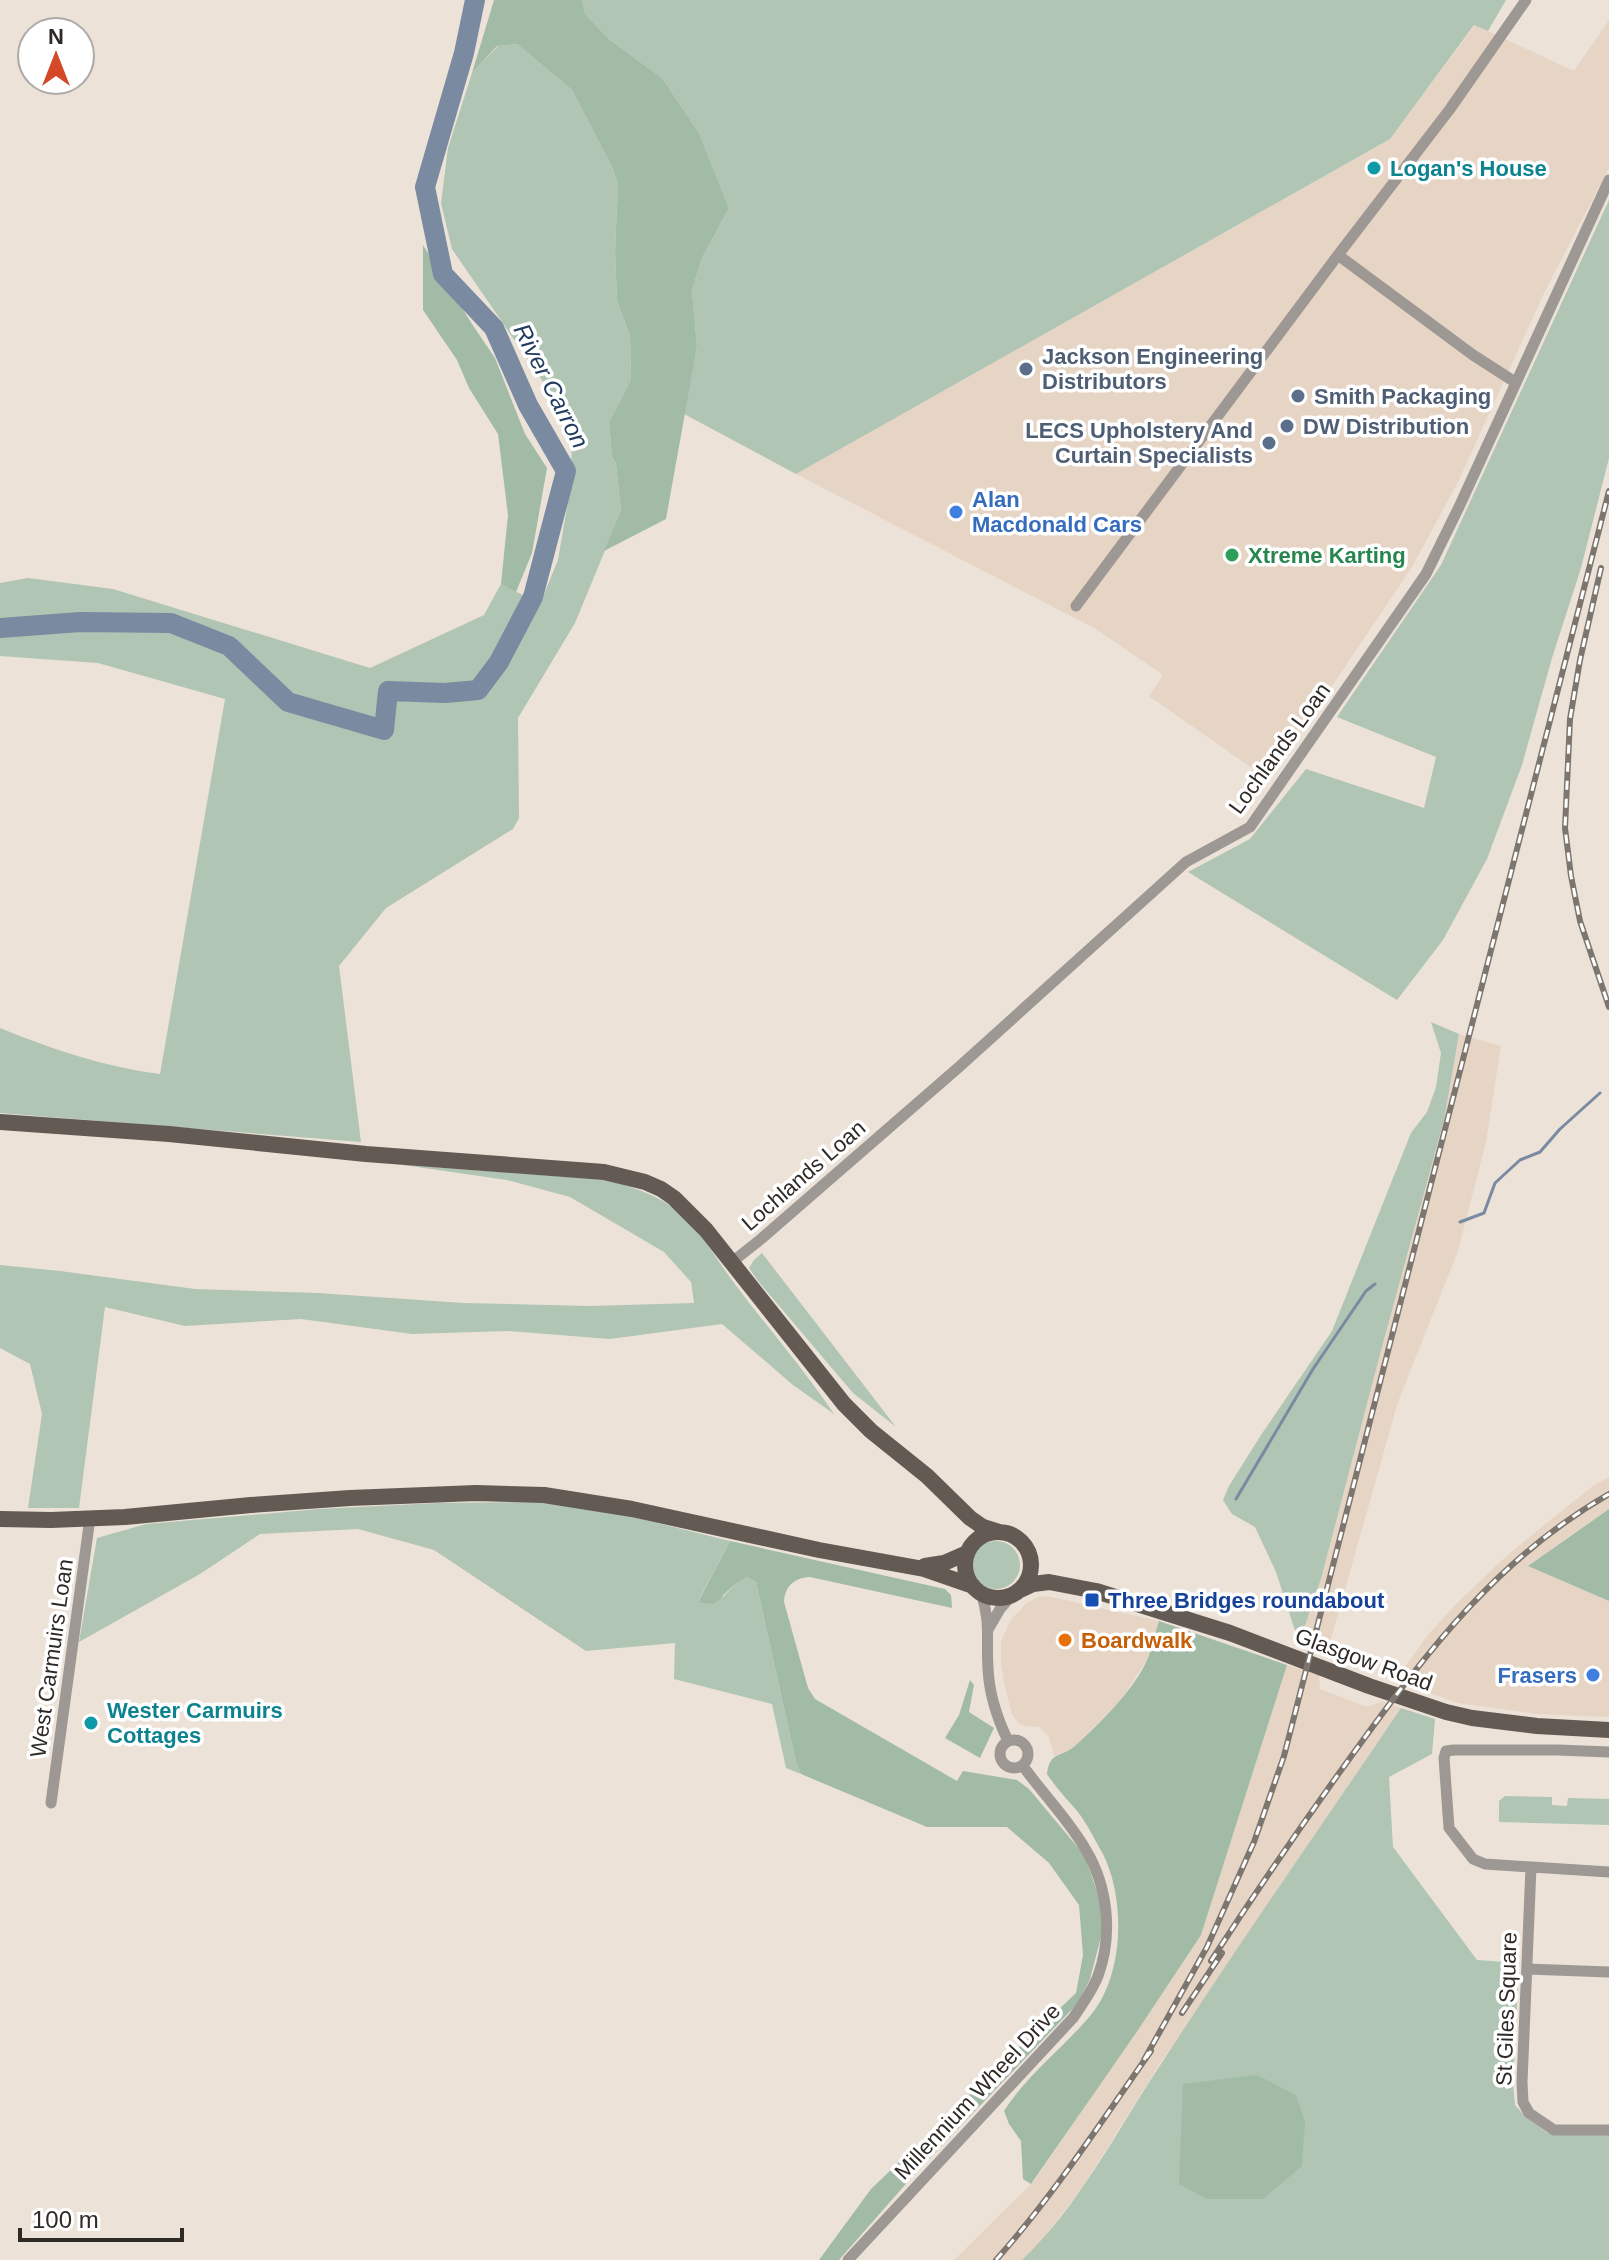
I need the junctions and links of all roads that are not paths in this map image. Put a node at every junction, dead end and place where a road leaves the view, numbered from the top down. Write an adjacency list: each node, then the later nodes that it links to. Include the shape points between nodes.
1 (1526, 0): 3 (street)
2 (1609, 180): 4 (street, Lochlands Loan)
3 (1338, 255): 4 (street); 5 (street)
4 (1515, 382): 7 (street, Lochlands Loan, via 1426,574 1250,827 1186,862)
5 (1076, 606)
6 (0, 1122): 7 (main road, via 604,1172 674,1198)
7 (732, 1262): 8 (main road, via 844,1404)
8 (949, 1497): 11 (main road, via 976,1522); 12 (main road, via 963,1521)
9 (90, 1518): 10 (main road); 14 (main road, via 350,1498 544,1495); 23 (street, West Carmuirs Loan)
10 (0, 1519)
11 (999, 1532): 12 (main road, via 980,1537); 13 (main road, via 1022,1542)
12 (969, 1550): 14 (main road, via 936,1565); 16 (main road, via 966,1571)
13 (1030, 1559): 15 (main road); 17 (main road, via 1028,1576)
14 (911, 1566): 16 (main road)
15 (1065, 1584): 17 (main road, via 1041,1582); 19 (main road, Glasgow Road, via 1230,1633 1446,1712)
16 (977, 1590): 17 (main road, via 997,1597); 18 (street)
17 (1016, 1592): 18 (street)
18 (989, 1628): 20 (street, via 990,1685)
19 (1609, 1730)
20 (1008, 1741): 22 (street, via 1022,1741 1028,1749); 22 (street, via 1000,1751 1003,1764)
21 (1609, 1752): 24 (street, via 1446,1751 1449,1828 1473,1859)
22 (1023, 1766): 29 (street, Millennium Wheel Drive, via 1096,1868 1107,1937 1097,1977 1073,2018)
23 (51, 1803)
24 (1531, 1867): 25 (street); 26 (street, St Giles Square)
25 (1609, 1872)
26 (1527, 1969): 27 (street); 28 (street, St Giles Square, via 1523,2102 1529,2113 1554,2130)
27 (1609, 1972)
28 (1609, 2130)
29 (848, 2260)

